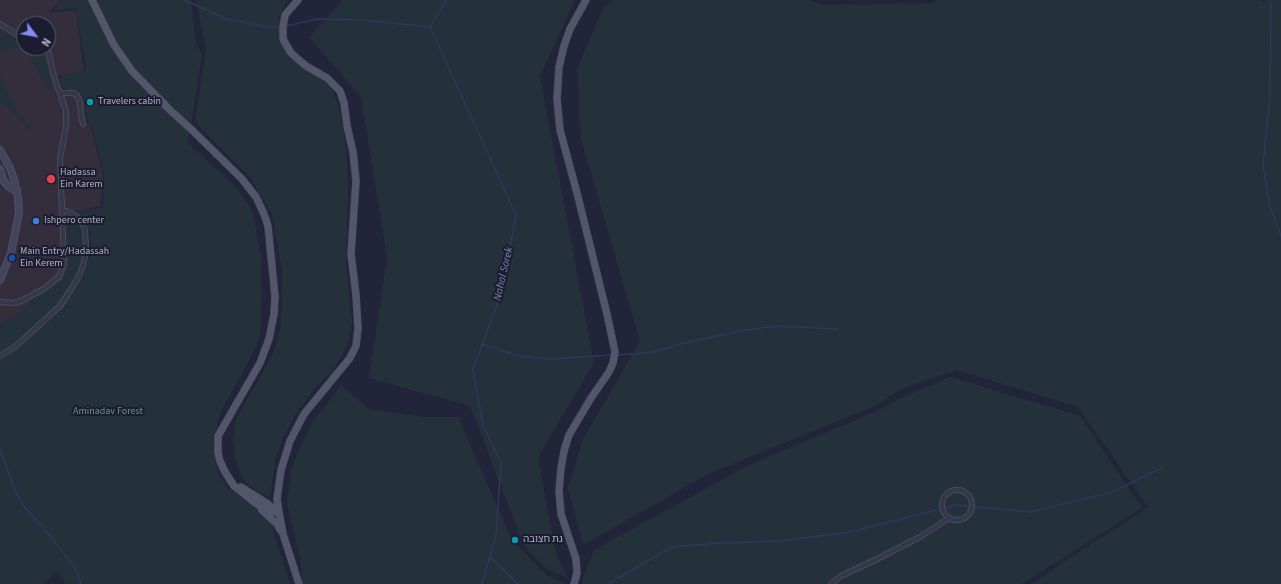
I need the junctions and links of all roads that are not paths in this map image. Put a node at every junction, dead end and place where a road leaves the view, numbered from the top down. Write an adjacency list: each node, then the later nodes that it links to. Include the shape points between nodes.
1 (92, 0): 18 (main road, via 114,45 132,71 242,179 256,197 268,226 274,296 274,314 269,339 260,363)
2 (298, 0): 20 (main road, via 285,15 283,39 291,53 306,66 327,78 340,91 354,152 356,181 351,254 358,328 356,346 350,358 304,414 290,441 280,470 277,499)
3 (586, 0): 24 (main road, via 564,46 559,67 557,99 560,130 607,314 614,352 609,372 569,435 562,462 559,491 561,514 576,559 577,573)
4 (0, 24): 6 (street)
5 (0, 28): 6 (street)
6 (12, 30): 7 (street)
7 (16, 33)
8 (49, 56): 9 (street)
9 (60, 94): 10 (street, via 73,93 77,96); 14 (street, via 67,119 60,158)
10 (83, 124)
11 (0, 150): 13 (street, via 10,168)
12 (0, 169): 13 (street, via 6,185)
13 (17, 190): 15 (street, via 17,226 10,257)
14 (63, 211): 16 (street, via 65,259 59,277 21,301); 17 (street, via 76,216 85,230 84,263 79,276 60,306 16,346)
15 (0, 280)
16 (0, 302)
17 (0, 356)
18 (218, 436): 19 (main road, via 218,453 225,472 234,486); 20 (main road, via 222,455 234,480)
19 (258, 505): 20 (main road, via 272,512); 22 (main road, via 278,525)
20 (279, 512): 22 (main road)
21 (949, 518): 21 (street, via 958,520 967,516 971,502 966,494 957,490 944,497 942,506); 25 (street, via 920,537 841,576)
22 (283, 534): 23 (main road)
23 (299, 584)
24 (574, 584)
25 (831, 584)

